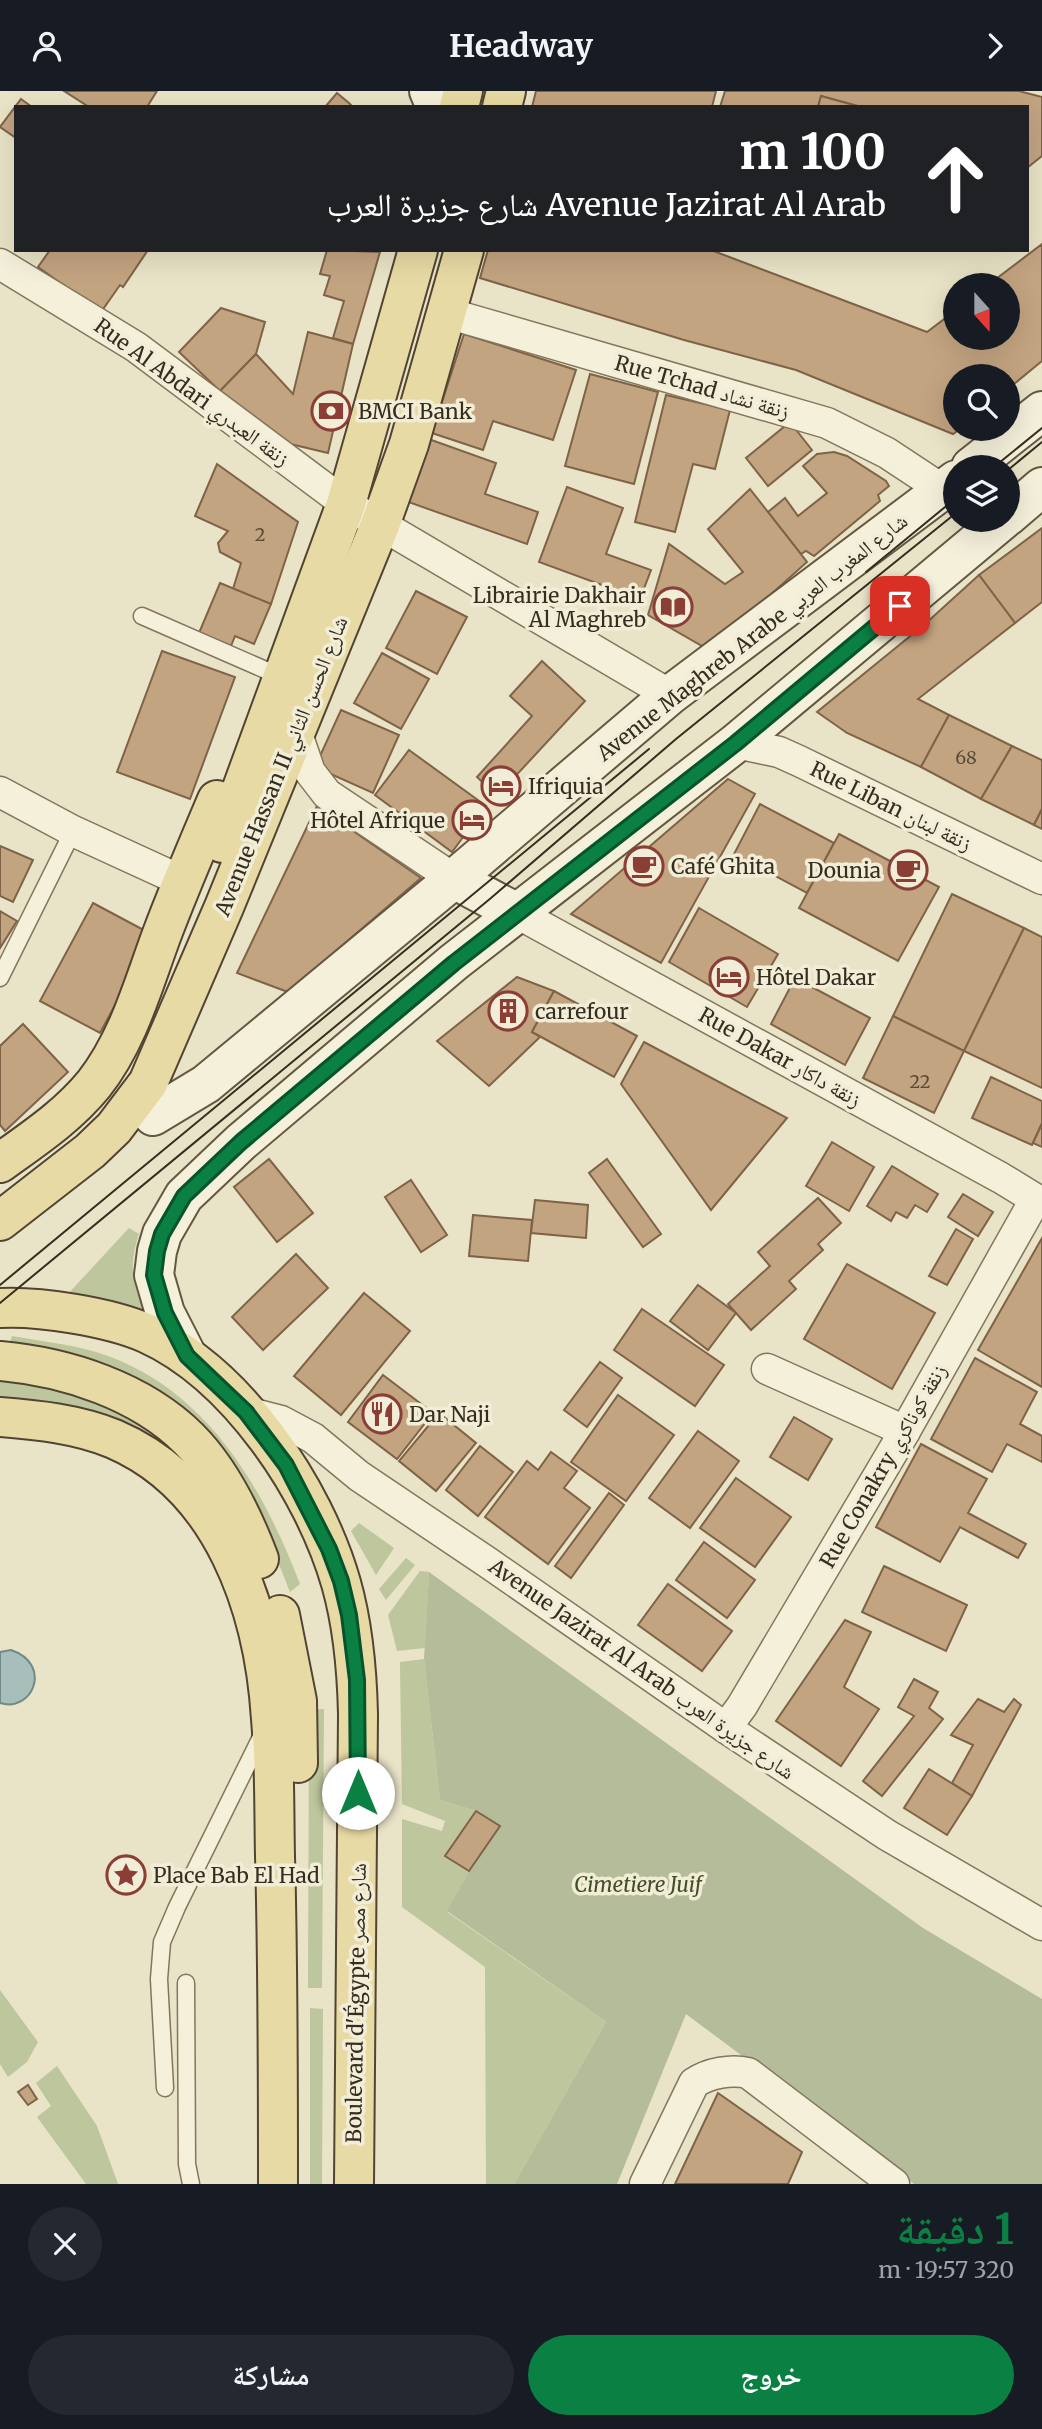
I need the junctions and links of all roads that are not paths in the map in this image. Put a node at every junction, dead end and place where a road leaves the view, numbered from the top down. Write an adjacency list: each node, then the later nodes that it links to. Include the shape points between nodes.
1 (417, 252): 10 (main road, Avenue Hassan II شارع الحسن الثاني)
2 (463, 252): 4 (main road, Avenue Hassan II شارع الحسن الثاني)
3 (0, 264): 10 (street, Rue Al Abdari زنقة العبدري, via 136,347)
4 (447, 313): 7 (street, Rue Tchad زنقة نشاد, via 827,423); 12 (main road, Avenue Hassan II شارع الحسن الثاني)
5 (1042, 411): 6 (main road, Avenue Maghreb Arabe شارع المغرب العربي)
6 (987, 455)
7 (943, 474)
8 (1042, 487): 11 (main road)
9 (943, 490): 16 (main road, Avenue Maghreb Arabe شارع المغرب العربي)
10 (346, 504): 12 (street, Rue Al Abdari زنقة العبدري); 15 (main road, Avenue Hassan II شارع الحسن الثاني)
11 (1020, 506)
12 (380, 525): 16 (street); 17 (main road, Avenue Hassan II شارع الحسن الثاني)
13 (989, 532): 18 (main road)
14 (142, 617): 15 (lane)
15 (284, 678): 17 (main road, Avenue Hassan II شارع الحسن الثاني)
16 (670, 695): 21 (main road, Avenue Maghreb Arabe شارع المغرب العربي)
17 (283, 736): 21 (street, via 327,795); 23 (main road, via 244,751 229,772); 26 (main road, via 296,772 291,803 193,1050); 28 (main road, Avenue Hassan II شارع الحسن الثاني, via 130,1074 97,1119); 30 (main road, Avenue Hassan II شارع الحسن الثاني, via 219,920 148,1083 98,1144)
18 (736, 743): 22 (street, Rue Liban زنقة لبنان, via 799,761); 24 (main road)
19 (0, 792): 20 (street)
20 (73, 831): 23 (street); 25 (lane)
21 (454, 879): 24 (main road); 26 (main road, via 206,1084)
22 (1042, 879)
23 (182, 881): 27 (main road, via 112,1058 75,1106)
24 (517, 913): 29 (street, Rue Dakar زنقة داكار); 33 (main road, via 241,1142 184,1196 162,1234 154,1275 165,1313)
25 (0, 978)
26 (153, 1116): 31 (main road, via 118,1154)
27 (0, 1163)
28 (0, 1196)
29 (1039, 1201): 38 (street, Rue Conakry زنقة كوناكري)
30 (0, 1221)
31 (0, 1246)
32 (0, 1308): 33 (main road, Boulevard d'Égypte شارع مصر, via 27,1306 104,1321 145,1333)
33 (187, 1356): 36 (main road, Boulevard d'Égypte شارع مصر)
34 (0, 1361): 42 (main road, via 88,1379 164,1418 205,1458 244,1524 279,1610 297,1702 298,1896 290,1930)
35 (767, 1369): 38 (street)
36 (246, 1412): 40 (street, Avenue Jazirat Al Arab شارع جزيرة العرب, via 281,1421 313,1438 359,1476); 47 (main road, Boulevard d'Égypte شارع مصر, via 286,1465 314,1516 349,1615 358,1714)
37 (0, 1417): 39 (main road, via 82,1428 113,1439 142,1453 193,1495 243,1579 259,1637)
38 (905, 1431): 40 (street, Rue Conakry زنقة كوناكري)
39 (271, 1719): 42 (main road); 44 (lane, via 162,1943 159,1979)
40 (726, 1728): 41 (street, Avenue Jazirat Al Arab شارع جزيرة العرب, via 887,1835)
41 (1042, 1925)
42 (278, 1950): 46 (main road)
43 (186, 1983): 45 (lane, via 187,2164)
44 (165, 2088)
45 (191, 2184)
46 (278, 2184)
47 (354, 2184)
48 (645, 2184): 49 (street, via 692,2086 723,2072 739,2071 748,2073)
49 (894, 2184)

